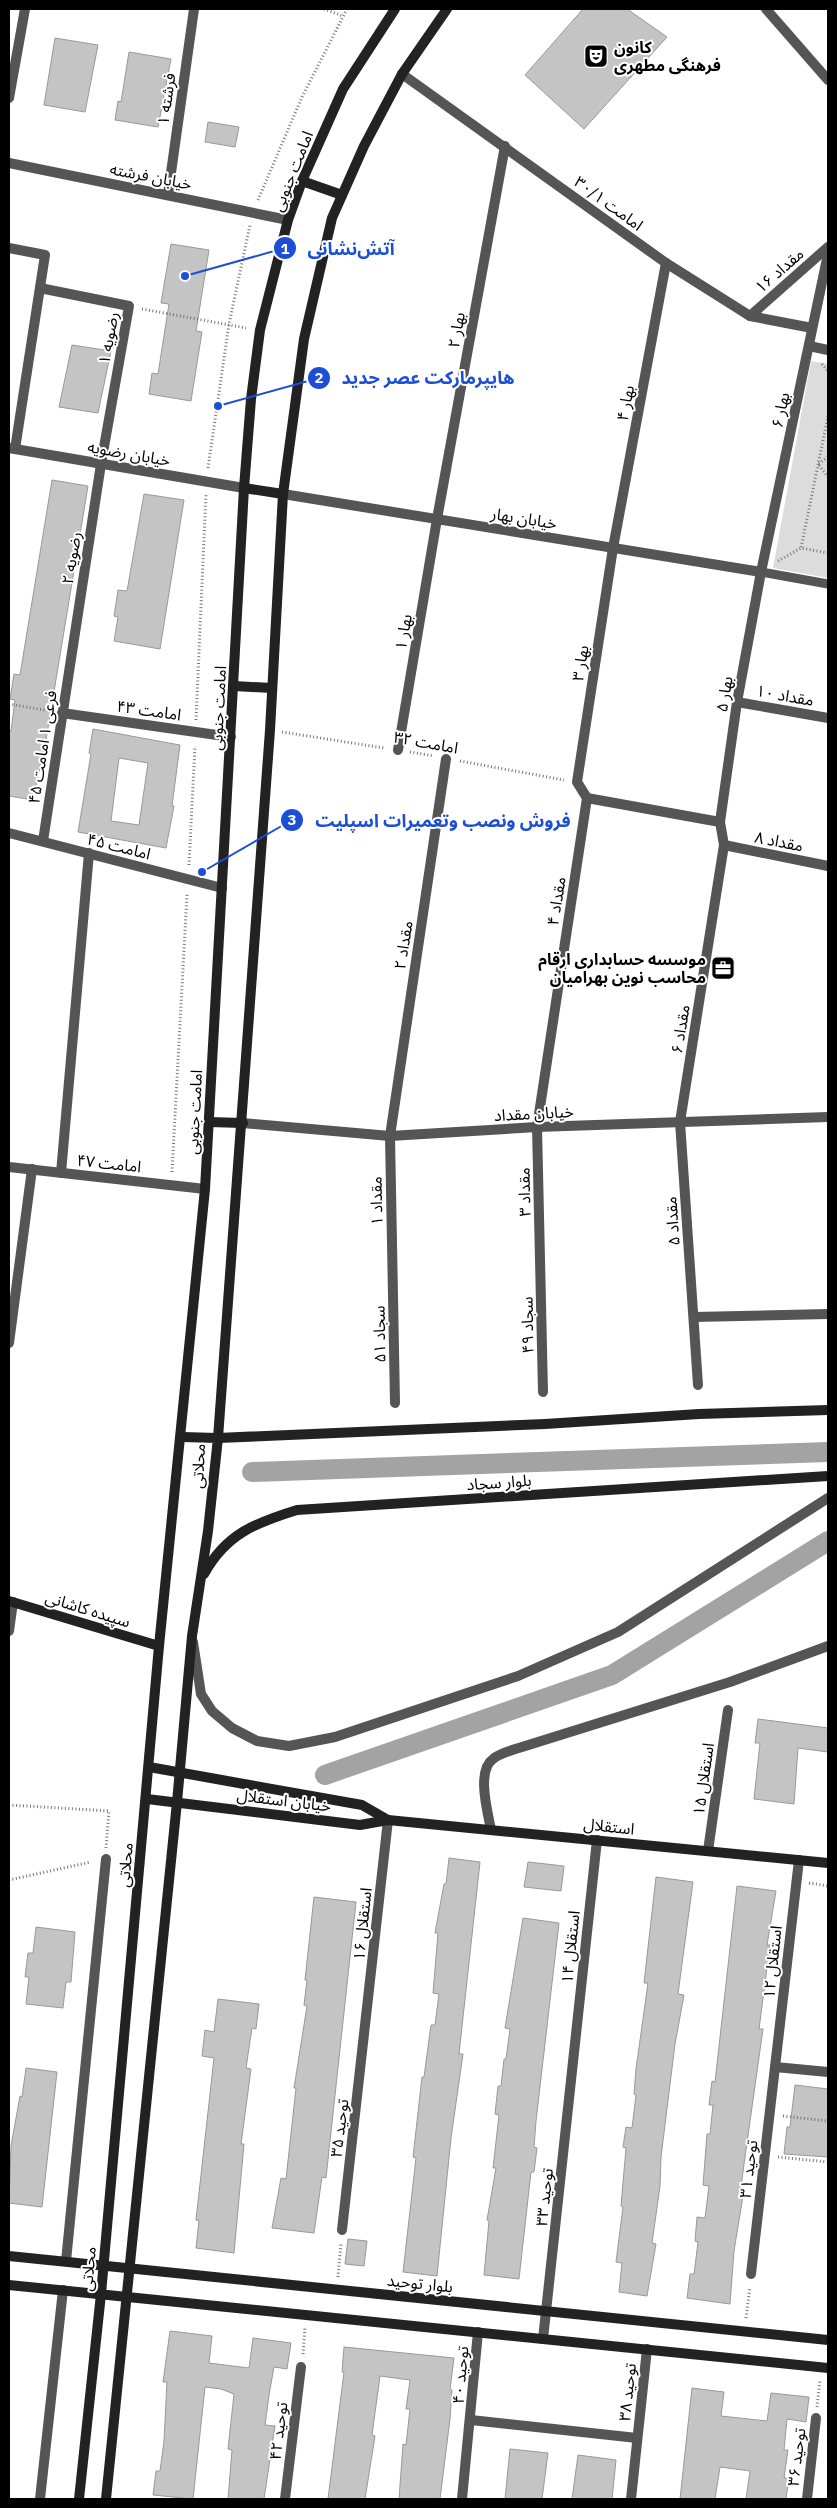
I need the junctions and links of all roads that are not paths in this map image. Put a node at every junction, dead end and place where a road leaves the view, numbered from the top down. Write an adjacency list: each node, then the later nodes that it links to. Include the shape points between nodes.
1 (25, 9): 8 (street)
2 (194, 9): 12 (street, فرشته ۱)
3 (395, 9): 11 (main road, امامت جنوبی, via 342,89)
4 (447, 9): 6 (main road)
5 (766, 9): 7 (street)
6 (402, 74): 9 (street, امامت ۳۰/۱); 13 (main road)
7 (828, 80)
8 (9, 98)
9 (505, 146): 18 (street, امامت ۳۰/۱); 28 (street, بهار ۲)
10 (9, 163): 12 (street, خیابان فرشته)
11 (302, 181): 13 (main road); 14 (main road, امامت جنوبی)
12 (168, 194): 14 (street, خیابان فرشته)
13 (342, 195): 27 (main road, via 332,218 304,339)
14 (288, 220): 26 (main road, امامت جنوبی, via 260,330)
15 (9, 248): 19 (street, via 45,255)
16 (828, 248): 20 (street, مقداد ۱۶)
17 (828, 254): 21 (street, بهار ۶)
18 (666, 264): 20 (street, امامت ۳۰/۱); 29 (street, بهار ۴)
19 (40, 288): 24 (street); 25 (street, رضویه ۱, via 129,306)
20 (750, 316): 21 (street, امامت ۳۰/۱)
21 (812, 328): 22 (street, بهار ۶)
22 (808, 346): 23 (street); 30 (street, بهار ۶)
23 (828, 350)
24 (12, 448): 25 (street, خیابان رضویه)
25 (101, 464): 26 (street, خیابان رضویه); 32 (street, رضویه ۲)
26 (244, 488): 27 (main road); 33 (main road, امامت جنوبی)
27 (283, 494): 28 (street, خیابان بهار); 34 (main road)
28 (437, 519): 29 (street, خیابان بهار); 39 (street, بهار ۱)
29 (613, 548): 30 (street, خیابان بهار); 41 (street, بهار ۳, via 577,782)
30 (761, 572): 31 (lane); 35 (street, بهار ۵)
31 (828, 584)
32 (71, 657): 36 (street, فرعی ۱ امامت ۴۵)
33 (234, 686): 34 (main road); 38 (main road, امامت جنوبی)
34 (272, 688): 52 (main road)
35 (737, 702): 37 (street, مقداد ۱۰); 42 (street, بهار ۵)
36 (62, 713): 38 (street, امامت ۴۳); 44 (street, فرعی ۱ امامت ۴۵)
37 (828, 718)
38 (231, 737): 48 (main road, امامت جنوبی)
39 (398, 750)
40 (446, 759): 54 (street, مقداد ۲)
41 (587, 798): 42 (street); 53 (street, مقداد ۴)
42 (720, 822): 45 (street, مقداد ۶)
43 (9, 833): 44 (street, امامت ۴۵)
44 (42, 841): 46 (street, امامت ۴۵)
45 (724, 845): 47 (street, مقداد ۸); 51 (street, مقداد ۶)
46 (90, 854): 48 (street, امامت ۴۵); 57 (street)
47 (828, 866)
48 (222, 888): 50 (main road, امامت جنوبی)
49 (828, 1117): 51 (street, خیابان مقداد)
50 (209, 1122): 52 (main road); 58 (main road, امامت جنوبی)
51 (680, 1122): 53 (street, خیابان مقداد); 62 (street, مقداد ۵)
52 (243, 1123): 54 (street, خیابان مقداد); 69 (main road)
53 (537, 1127): 54 (street, خیابان مقداد); 59 (street, مقداد ۳)
54 (390, 1136): 60 (street, مقداد ۱)
55 (9, 1167): 56 (street, امامت ۴۷)
56 (32, 1169): 57 (street, امامت ۴۷); 63 (street)
57 (61, 1173): 58 (street, امامت ۴۷)
58 (205, 1189): 68 (main road, امامت جنوبی)
59 (540, 1256): 65 (street, سجاد ۴۹)
60 (392, 1264): 66 (street, سجاد ۵۱)
61 (828, 1314): 62 (street)
62 (694, 1317): 64 (street, مقداد ۵)
63 (9, 1343)
64 (698, 1385)
65 (543, 1392)
66 (395, 1403)
67 (828, 1410): 69 (main road)
68 (182, 1437): 69 (main road, محلاتی); 76 (main road, محلاتی)
69 (218, 1438): 72 (main road, محلاتی)
70 (828, 1476): 72 (main road, بلوار سجاد, via 297,1510 246,1528 212,1559)
71 (828, 1498): 75 (street, via 618,1632 518,1676 335,1737 289,1746 257,1742 232,1728 212,1711 201,1694)
72 (200, 1581): 75 (main road, محلاتی)
73 (11, 1602): 74 (street); 76 (main road, سپیده کاشانی)
74 (9, 1631)
75 (192, 1636): 80 (main road, محلاتی)
76 (159, 1646): 79 (main road, محلاتی)
77 (828, 1646): 84 (street, via 730,1682 492,1759 485,1769 484,1787)
78 (728, 1710): 86 (street, استقلال ۱۵)
79 (149, 1767): 80 (main road); 81 (main road, محلاتی)
80 (179, 1771): 82 (main road, محلاتی); 83 (main road, via 362,1805)
81 (147, 1799): 82 (main road, خیابان استقلال); 97 (main road, محلاتی)
82 (178, 1802): 83 (main road, خیابان استقلال, via 360,1825); 98 (main road, محلاتی)
83 (388, 1820): 84 (main road, استقلال); 90 (street, استقلال ۱۶)
84 (491, 1830): 85 (main road, استقلال)
85 (597, 1840): 86 (main road, استقلال); 91 (street, استقلال ۱۴)
86 (708, 1851): 88 (main road, استقلال)
87 (106, 1859): 96 (street)
88 (799, 1860): 89 (main road, استقلال); 92 (street, استقلال ۱۲)
89 (828, 1863)
90 (366, 2030): 94 (street, توحید ۳۵)
91 (573, 2058): 104 (street, توحید ۳۳)
92 (775, 2067): 93 (street); 99 (street, توحید ۳۱)
93 (828, 2072)
94 (342, 2230)
95 (9, 2256): 96 (main road, بلوار توحید)
96 (66, 2262): 97 (main road, بلوار توحید)
97 (104, 2266): 98 (main road, بلوار توحید); 102 (main road, محلاتی)
98 (130, 2268): 103 (main road, محلاتی); 104 (main road, بلوار توحید)
99 (751, 2274)
100 (9, 2284): 101 (main road)
101 (63, 2290): 102 (main road); 114 (street)
102 (101, 2294): 103 (main road); 115 (main road, محلاتی)
103 (127, 2296): 105 (main road); 116 (main road, محلاتی)
104 (547, 2311): 106 (street, توحید ۳۳); 107 (main road, بلوار توحید)
105 (478, 2332): 106 (main road); 112 (street, توحید ۴۰)
106 (543, 2339): 108 (main road)
107 (828, 2340)
108 (647, 2349): 110 (main road); 113 (street, توحید ۳۸)
109 (301, 2367): 117 (street, توحید ۴۲)
110 (825, 2368)
111 (816, 2418): 120 (street, توحید ۳۶)
112 (471, 2420): 113 (street); 118 (street, توحید ۴۰)
113 (637, 2438): 119 (street, توحید ۳۸)
114 (40, 2499)
115 (79, 2499)
116 (106, 2499)
117 (285, 2499)
118 (462, 2499)
119 (631, 2499)
120 (807, 2499)

